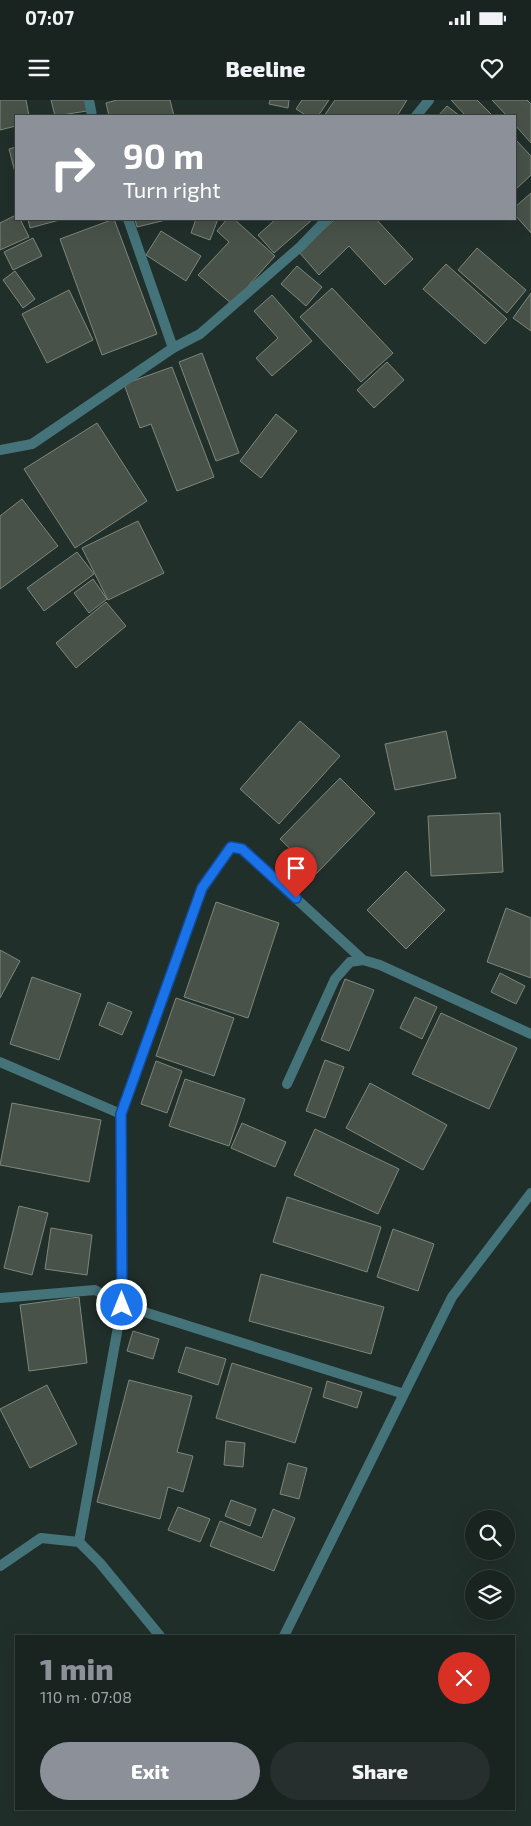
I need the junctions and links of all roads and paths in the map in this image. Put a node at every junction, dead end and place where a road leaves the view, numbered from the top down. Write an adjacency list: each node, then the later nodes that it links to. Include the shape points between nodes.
1 (89, 100): 3 (street)
2 (429, 100): 4 (street)
3 (92, 115)
4 (417, 115)
5 (128, 220): 7 (street)
6 (326, 220): 7 (street, via 300,247 200,334)
7 (173, 348): 8 (street, via 32,444)
8 (0, 450)
9 (363, 960): 10 (street); 12 (street, via 350,962 336,979); 13 (street, via 242,849 231,847 202,888)
10 (531, 1034)
11 (0, 1062): 13 (street)
12 (287, 1084)
13 (121, 1114): 16 (street)
14 (531, 1193): 17 (street, via 452,1297)
15 (0, 1298): 16 (street, via 95,1290)
16 (122, 1305): 17 (street); 18 (street)
17 (404, 1394): 21 (street)
18 (79, 1542): 19 (street, via 41,1538); 20 (street)
19 (0, 1566)
20 (159, 1635)
21 (284, 1635)

